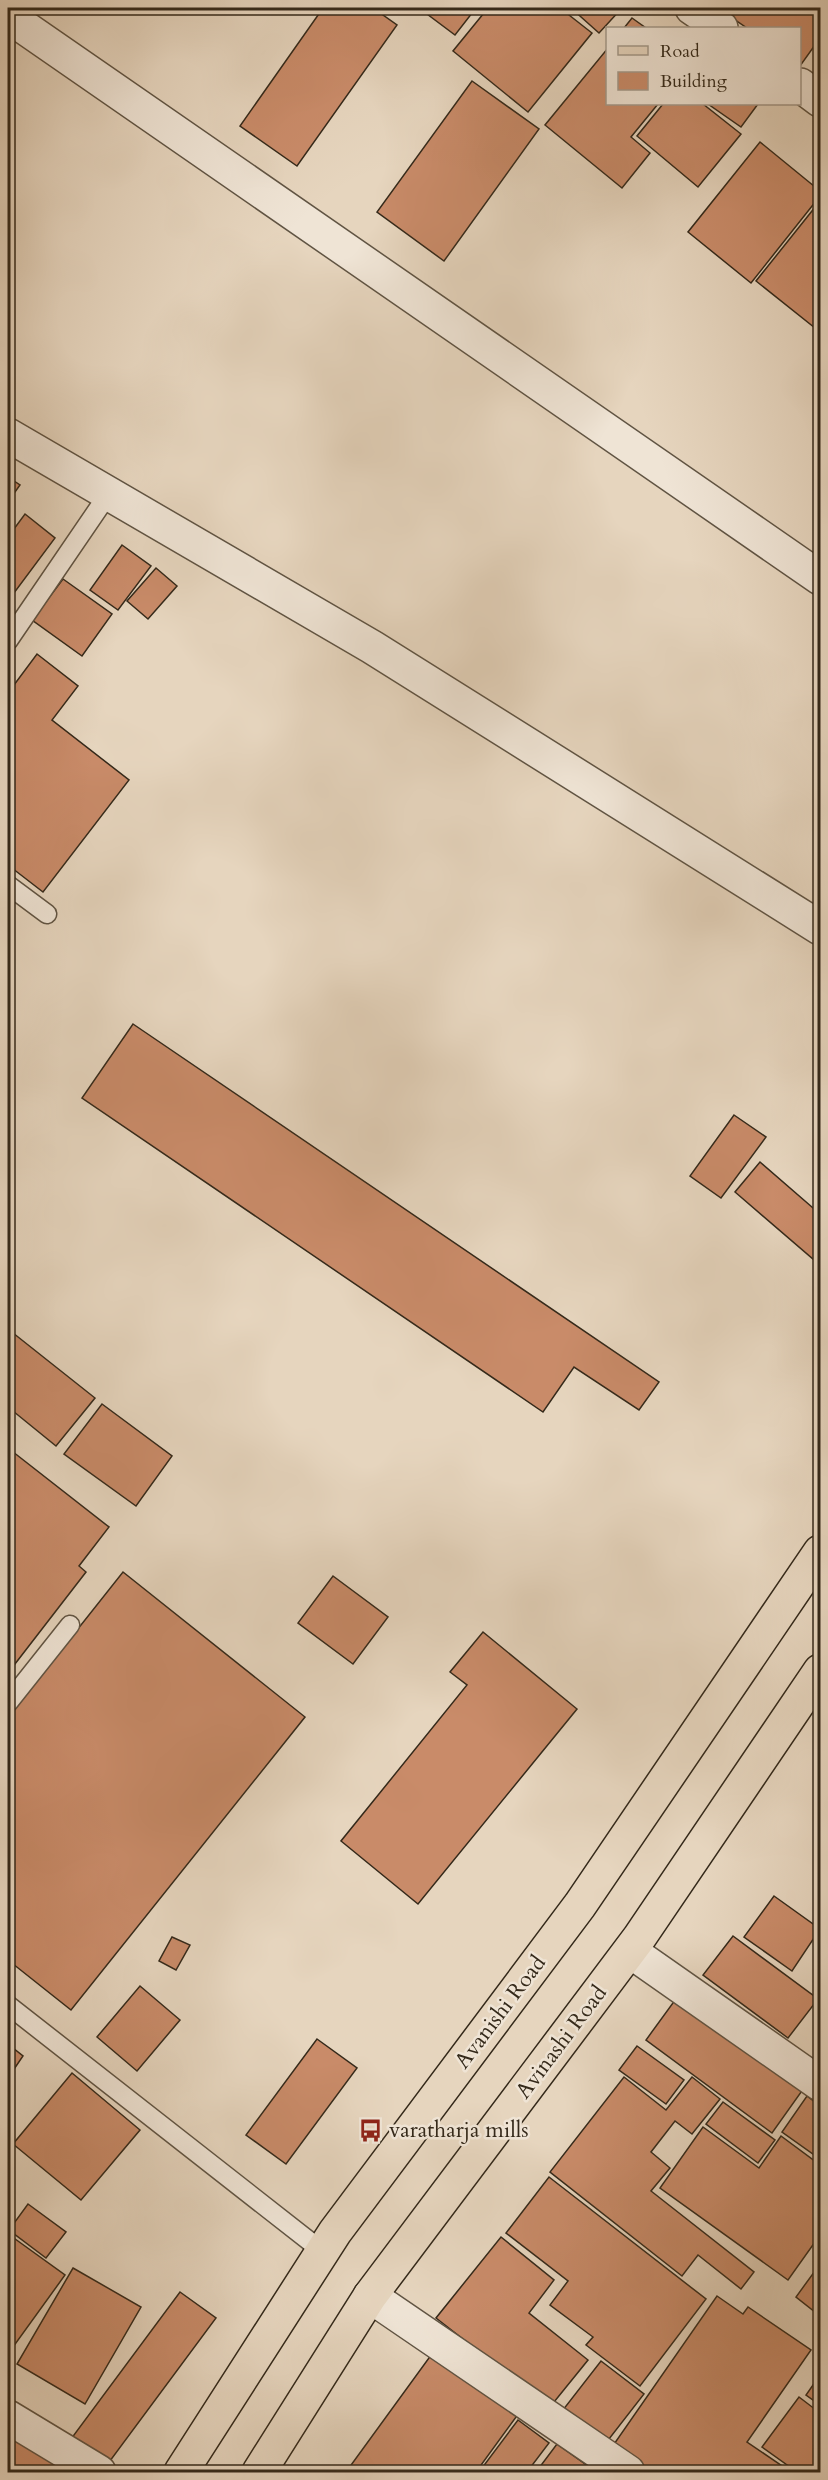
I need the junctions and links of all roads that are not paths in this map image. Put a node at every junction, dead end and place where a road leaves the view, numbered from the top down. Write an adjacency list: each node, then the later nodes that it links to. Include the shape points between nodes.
1 (692, 8): 3 (street)
2 (8, 16): 8 (street)
3 (720, 27)
4 (801, 86): 5 (street)
5 (820, 100)
6 (8, 435): 7 (street)
7 (109, 493): 9 (lane); 12 (street, via 372,646)
8 (820, 578)
9 (8, 641)
10 (8, 885): 11 (lane)
11 (47, 914)
12 (820, 928)
13 (820, 1552): 20 (main road, Avanishi Road, via 580,1905)
14 (70, 1625): 16 (lane)
15 (820, 1671): 17 (main road, Avinashi Road)
16 (8, 1704)
17 (630, 1951): 19 (street); 21 (main road, Avinashi Road)
18 (8, 2005): 20 (lane)
19 (820, 2084)
20 (322, 2251): 24 (main road, Avanishi Road)
21 (370, 2296): 25 (main road, Avinashi Road); 26 (street)
22 (8, 2416): 23 (street)
23 (99, 2472)
24 (181, 2472)
25 (260, 2472)
26 (628, 2472)

